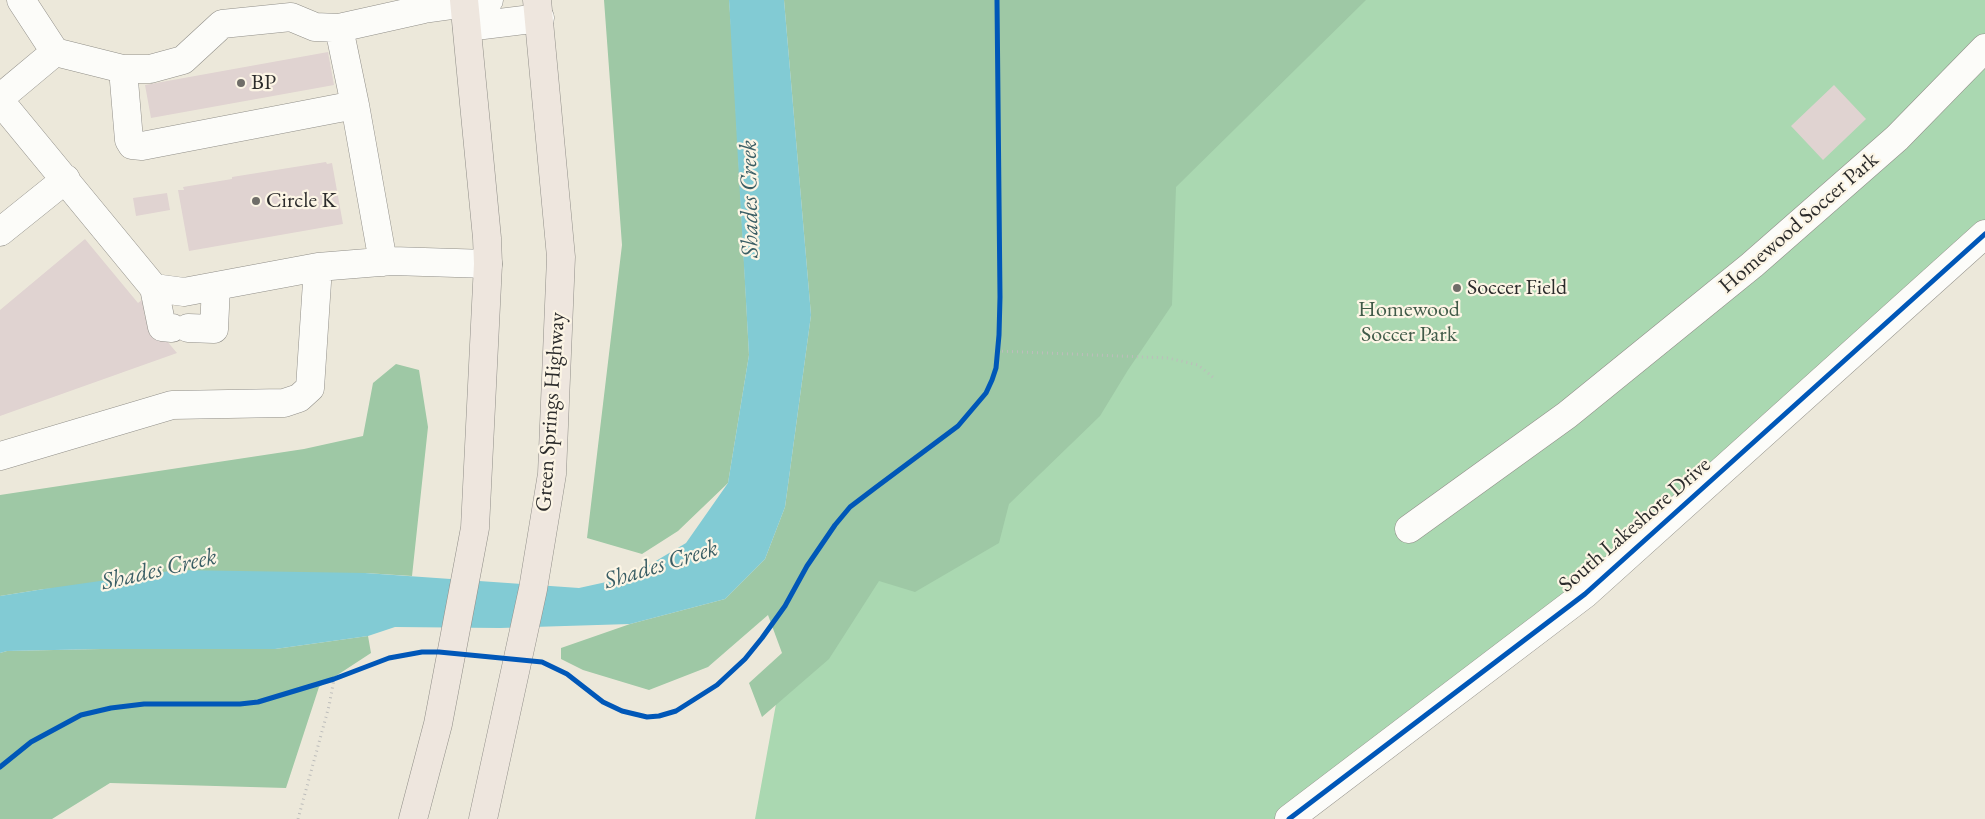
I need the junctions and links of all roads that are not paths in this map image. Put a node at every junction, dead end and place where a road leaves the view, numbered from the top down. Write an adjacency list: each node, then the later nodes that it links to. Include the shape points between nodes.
1 (21, 0): 6 (street)
2 (471, 8): 3 (street); 4 (street, via 424,10); 14 (main road)
3 (539, 9): 21 (main road, Green Springs Highway, via 561,257 552,474 533,589)
4 (339, 28): 7 (street, via 315,27 291,17 222,24 183,60 150,69); 9 (street)
5 (1985, 48): 19 (street, Homewood Soccer Park, via 1897,138 1752,264 1567,415)
6 (55, 52): 7 (street); 8 (street)
7 (123, 69): 9 (street, via 132,145 142,146)
8 (0, 99): 10 (street)
9 (355, 105): 13 (street)
10 (66, 179): 11 (street); 17 (street)
11 (0, 232)
12 (1985, 234): 22 (street, South Lakeshore Drive, via 1585,594)
13 (383, 262): 14 (street); 15 (street)
14 (488, 264): 20 (main road, via 475,528 438,724)
15 (318, 266): 16 (street); 18 (street, via 310,388 299,398 284,403 172,406)
16 (216, 286): 17 (street, via 184,292); 17 (street, via 214,329 162,327)
17 (154, 288)
18 (0, 456)
19 (1409, 529)
20 (413, 819)
21 (483, 819)
22 (1289, 819)

